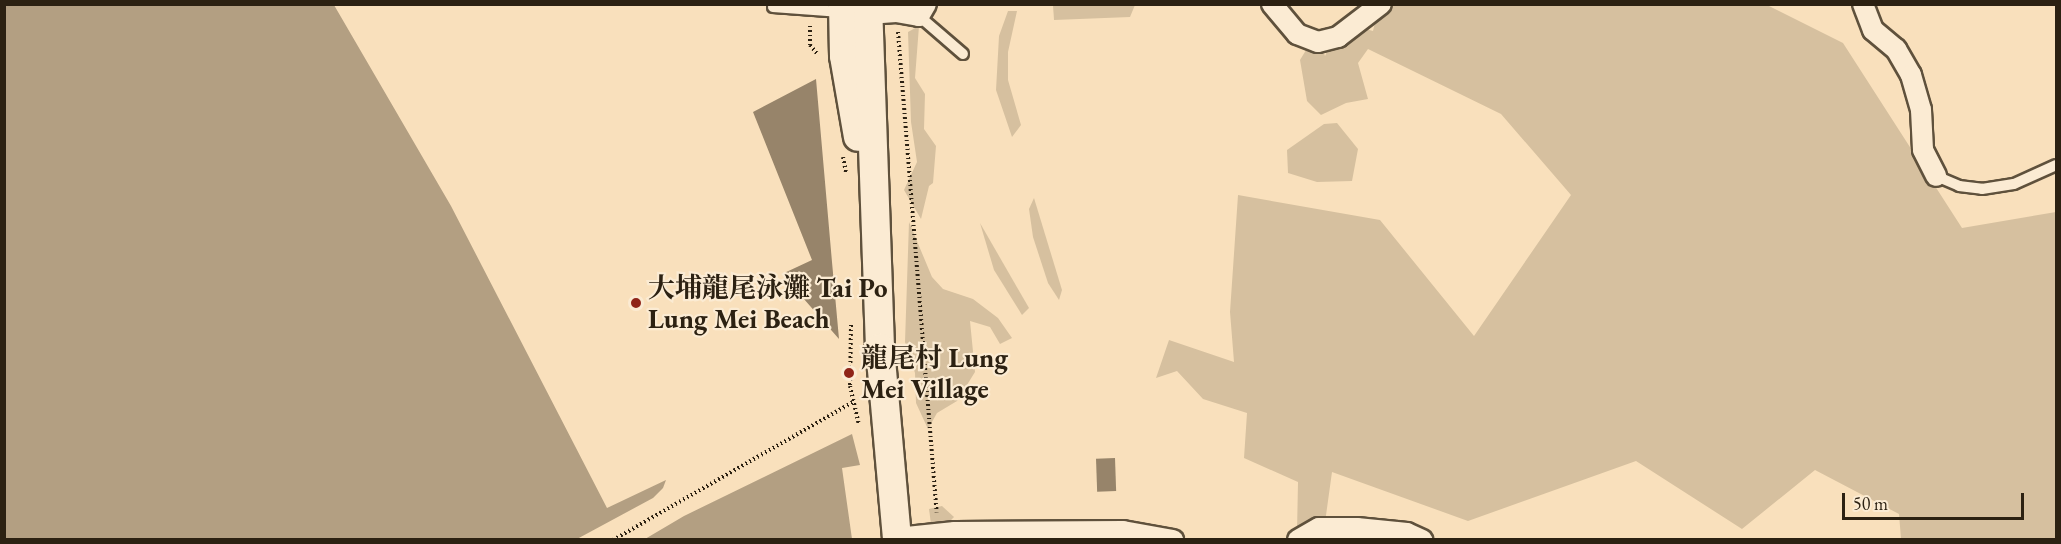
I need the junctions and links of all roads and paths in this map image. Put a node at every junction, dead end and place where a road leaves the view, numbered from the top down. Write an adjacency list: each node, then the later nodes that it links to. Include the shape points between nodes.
1 (1272, 4): 2 (street, via 1297,34 1318,42 1338,37)
2 (1381, 4)
3 (1863, 4): 13 (street, via 1873,30 1896,49 1911,75 1921,110 1923,150)
4 (773, 7): 5 (lane)
5 (856, 9): 7 (street); 20 (main road, via 844,56 876,239 880,348)
6 (922, 10): 7 (street); 9 (lane)
7 (896, 12): 18 (path)
8 (810, 45): 10 (path)
9 (963, 54)
10 (824, 62)
11 (842, 151): 14 (path)
12 (2056, 165): 13 (lane, via 2014,184 1982,189 1959,186)
13 (1936, 176)
14 (848, 186)
15 (852, 321): 16 (path, via 848,342)
16 (853, 402): 17 (path); 21 (path)
17 (861, 435)
18 (938, 534): 19 (street); 20 (street)
19 (1123, 536): 22 (street)
20 (897, 539)
21 (613, 540)
22 (1173, 540)
23 (1298, 540): 24 (street, via 1319,528 1357,528 1407,533)
24 (1422, 540)

